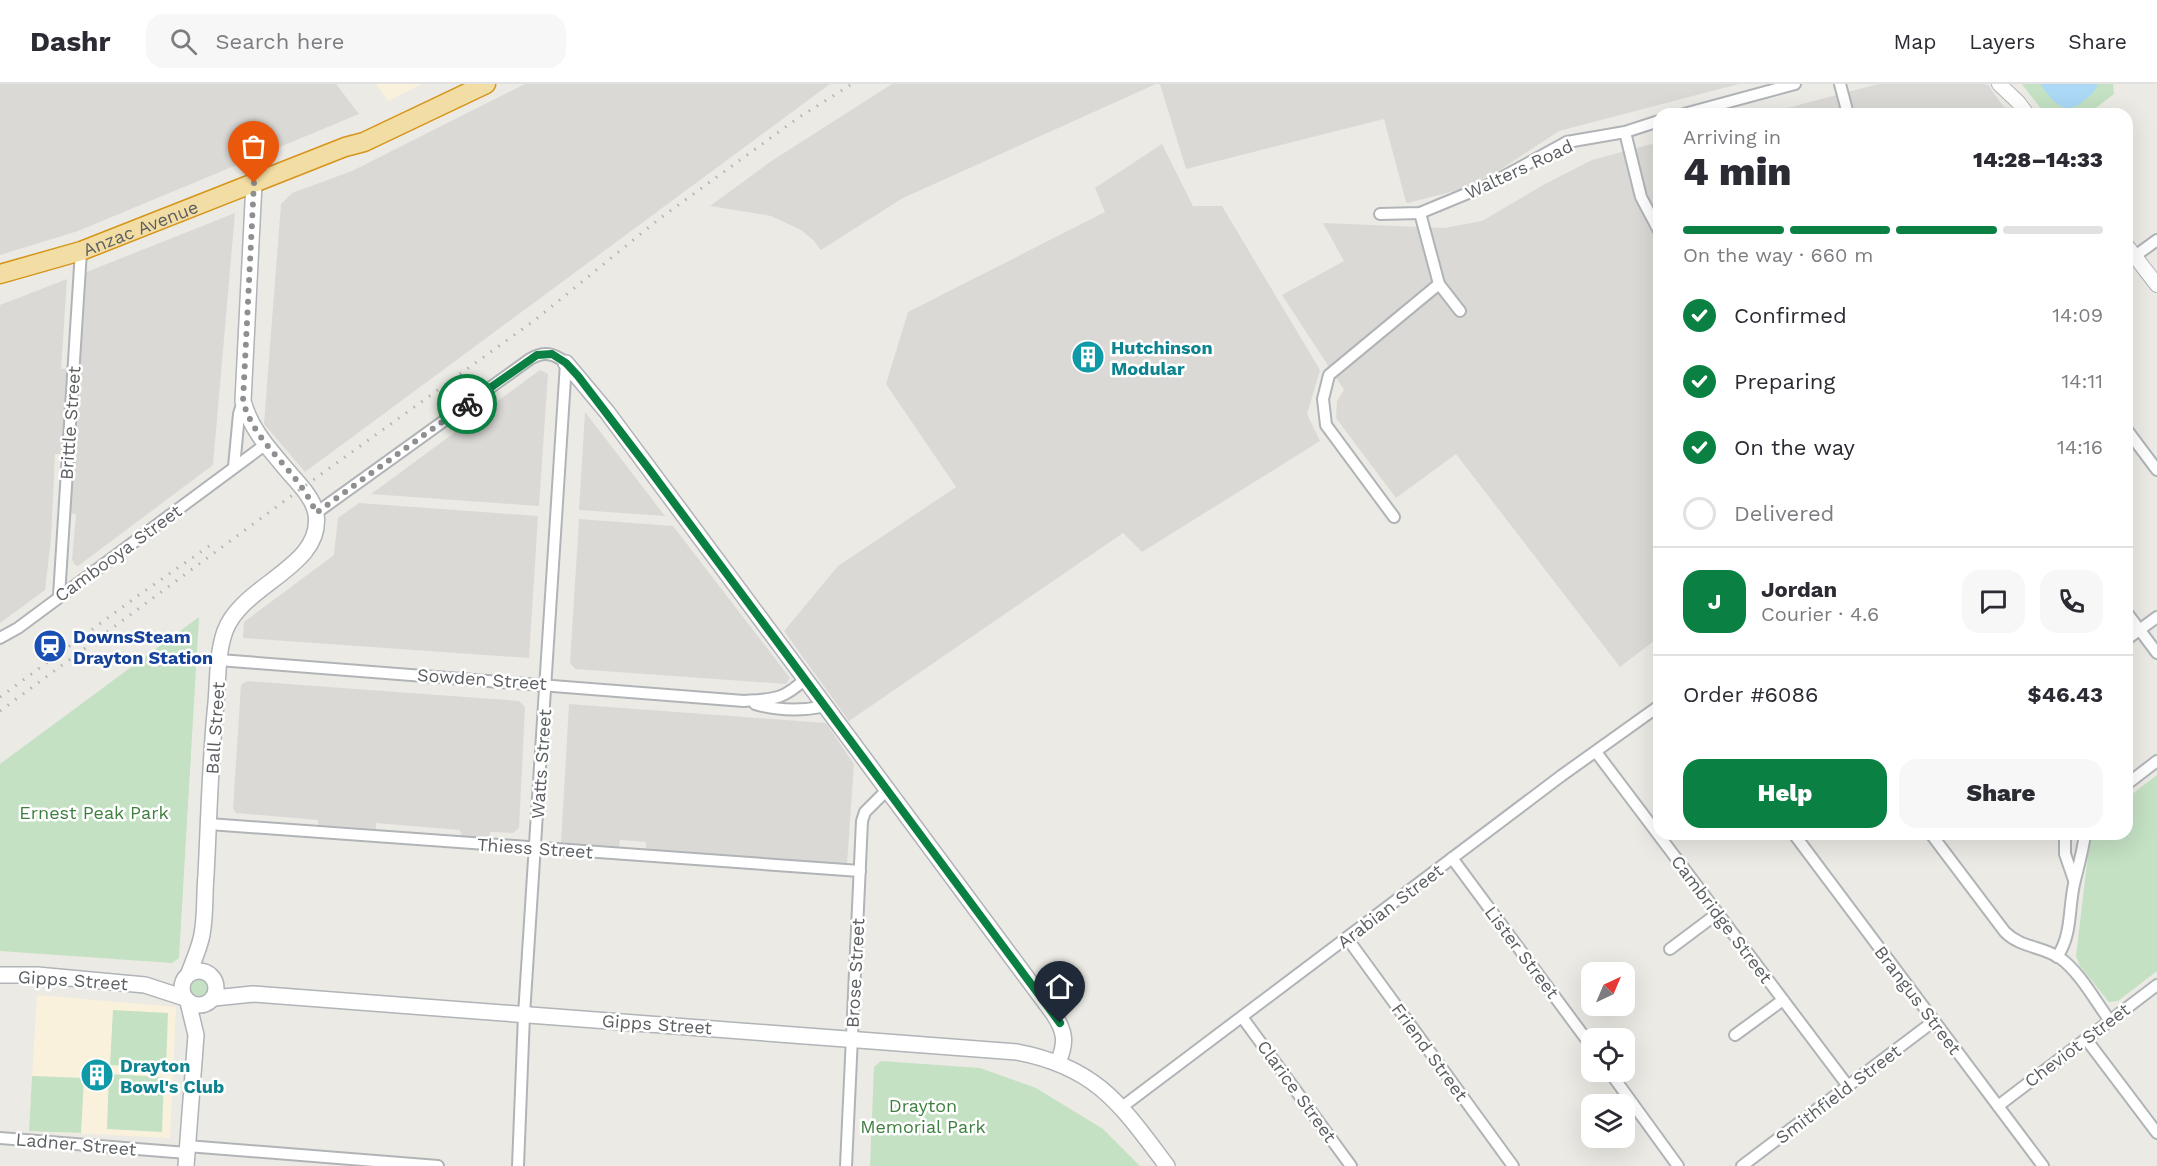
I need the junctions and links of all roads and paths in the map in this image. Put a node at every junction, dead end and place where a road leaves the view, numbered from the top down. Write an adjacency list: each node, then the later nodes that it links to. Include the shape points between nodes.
1 (460, 84): 13 (highway, Anzac Avenue)
2 (486, 84): 13 (highway, Anzac Avenue, via 364,142)
3 (1795, 84): 8 (street)
4 (1840, 84): 9 (street)
5 (1999, 84): 7 (street)
6 (2010, 84): 7 (street)
7 (2018, 102): 10 (street)
8 (1706, 108)
9 (1846, 108)
10 (2022, 108)
11 (1653, 123): 12 (street, Walters Road)
12 (1624, 132): 15 (street, Walters Road, via 1567,142 1490,184); 17 (street, via 1641,197)
13 (345, 147): 14 (highway, Anzac Avenue)
14 (254, 183): 20 (highway, Anzac Avenue); 27 (main road)
15 (1420, 213): 16 (street, Walters Road); 23 (street)
16 (1380, 214)
17 (1653, 220)
18 (2157, 240): 19 (street)
19 (2133, 250)
20 (81, 251): 22 (highway, Anzac Avenue); 34 (street, Brittle Street)
21 (2133, 254): 24 (street)
22 (0, 274)
23 (1439, 284): 25 (street); 33 (street, via 1329,375 1323,399 1326,425)
24 (2157, 285)
25 (1460, 311)
26 (566, 363): 32 (street, via 546,353 530,359); 42 (main road); 43 (street, Watts Street)
27 (243, 401): 29 (main road, via 248,419); 30 (street, via 238,414)
28 (2133, 438): 31 (street)
29 (266, 444): 30 (street, Cambooya Street); 32 (main road, via 302,488)
30 (234, 467): 34 (street, Cambooya Street)
31 (2157, 470)
32 (316, 513): 41 (main road, Ball Street, via 315,537 305,552 234,615 225,631)
33 (1394, 517)
34 (59, 596): 39 (street, Cambooya Street)
35 (2157, 617): 37 (street)
36 (2133, 621): 37 (street)
37 (2140, 630): 38 (street); 40 (street)
38 (2133, 635)
39 (0, 638)
40 (2157, 653)
41 (219, 660): 43 (street, Sowden Street); 51 (main road, Ball Street)
42 (806, 679): 44 (street, Sowden Street, via 782,697); 45 (main road)
43 (546, 684): 44 (street, Sowden Street); 58 (street, Watts Street)
44 (744, 701): 45 (street, Sowden Street, via 794,710)
45 (826, 706): 50 (main road)
46 (1653, 710): 47 (street, Arabian Street)
47 (1596, 752): 52 (street, Cambridge Street); 59 (street, Arabian Street)
48 (2157, 761): 49 (street)
49 (2133, 779)
50 (887, 790): 60 (street, Brose Street, via 865,812); 85 (main road, via 1059,1021 1065,1039)
51 (209, 824): 58 (street, Thiess Street); 64 (main road, Ball Street)
52 (1653, 828)
53 (1662, 840): 62 (street, Cambridge Street)
54 (1798, 840): 78 (street, Brangus Street)
55 (1936, 840): 66 (street, via 2009,936 2020,944)
56 (2065, 840): 61 (street, via 2065,854)
57 (2084, 840): 61 (street)
58 (536, 848): 60 (street, Thiess Street); 76 (street, Watts Street)
59 (1452, 858): 63 (street, Arabian Street); 80 (street, Lister Street)
60 (860, 871): 83 (street, Brose Street)
61 (2074, 881): 66 (street, via 2067,936)
62 (1718, 914): 65 (street); 75 (street, Cambridge Street)
63 (1347, 938): 77 (street, Arabian Street); 98 (street, Friend Street)
64 (201, 939): 68 (main road, Ball Street); 69 (main road, Ball Street)
65 (1670, 949)
66 (2058, 957): 79 (street)
67 (0, 975): 70 (main road, Gipps Street)
68 (187, 975): 69 (main road, via 199,970); 70 (main road, Gipps Street); 73 (main road, via 181,987)
69 (212, 977): 72 (main road, Gipps Street); 74 (main road, via 217,989)
70 (145, 985): 73 (main road, Gipps Street)
71 (2157, 985): 79 (street, Cheviot Street)
72 (254, 994): 74 (main road, Gipps Street); 76 (main road, Gipps Street)
73 (187, 1000): 74 (main road, via 198,1005); 81 (main road)
74 (211, 1000): 81 (main road)
75 (1782, 1000): 82 (street); 87 (street, Cambridge Street)
76 (524, 1014): 83 (main road, Gipps Street); 94 (street, Watts Street)
77 (1242, 1017): 89 (street, Arabian Street); 97 (street, Clarice Street)
78 (1934, 1021): 87 (street, Smithfield Street); 88 (street, Brangus Street)
79 (2110, 1021): 84 (street, Cheviot Street)
80 (1581, 1032)
81 (196, 1035): 92 (main road)
82 (1735, 1035)
83 (852, 1038): 85 (main road, Gipps Street, via 1017,1052); 95 (street, Brose Street)
84 (2086, 1039): 88 (street, Cheviot Street); 90 (street)
85 (1058, 1062): 89 (main road, Gipps Street, via 1090,1080)
86 (1617, 1082): 99 (street)
87 (1848, 1086): 100 (street, Smithfield Street)
88 (1998, 1106): 101 (street, Brangus Street)
89 (1122, 1107): 96 (main road, Gipps Street)
90 (2157, 1133)
91 (0, 1138): 92 (street, Ladner Street)
92 (187, 1155): 93 (street, Ladner Street)
93 (438, 1166)
94 (518, 1166)
95 (846, 1166)
96 (1167, 1166)
97 (1351, 1166)
98 (1513, 1166)
99 (1678, 1166)
100 (1742, 1166)
101 (2043, 1166)

